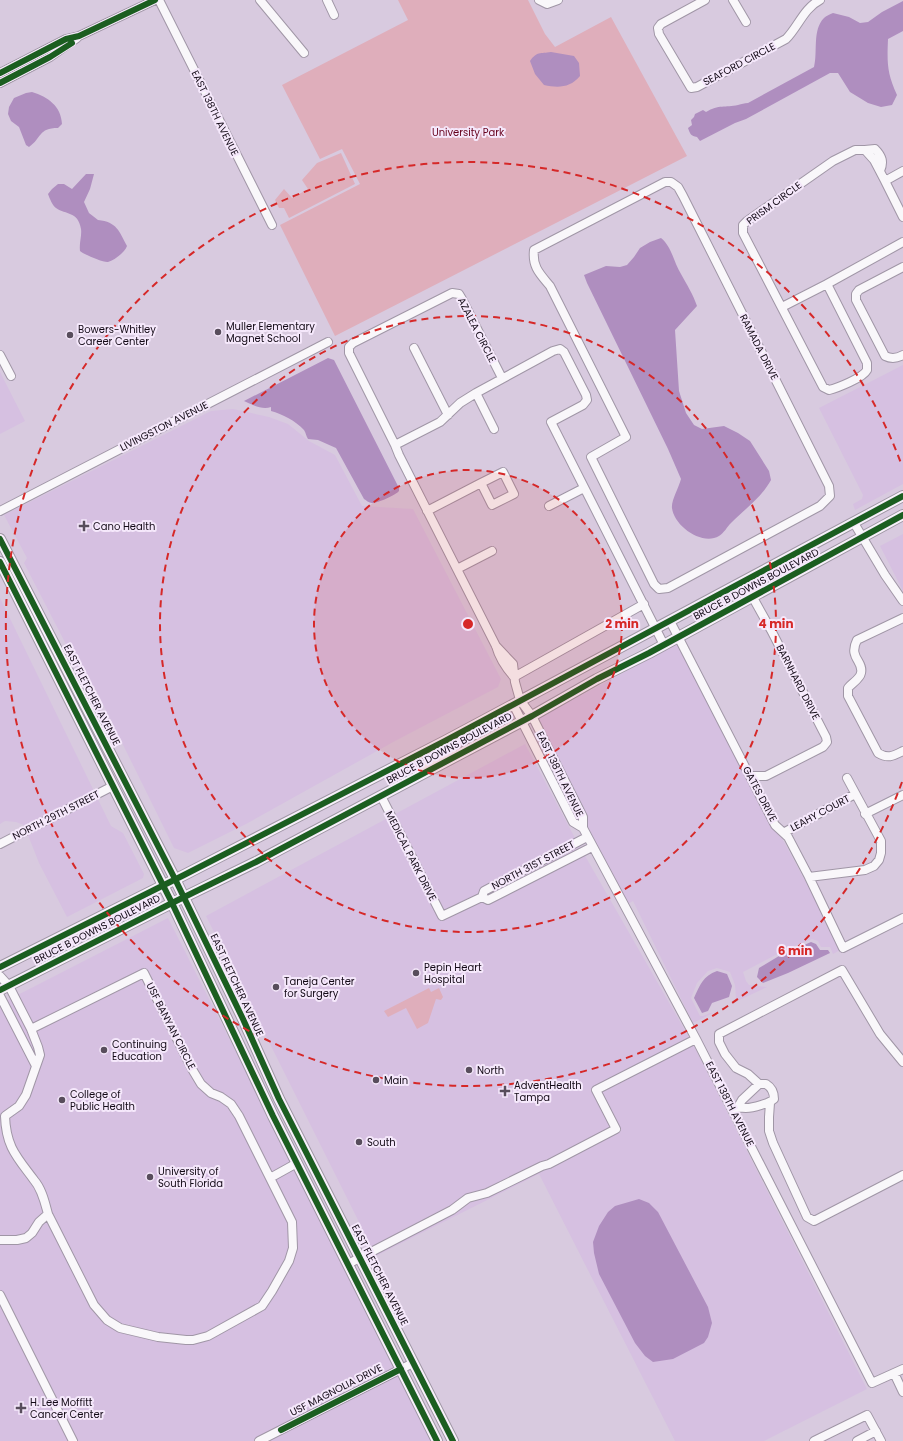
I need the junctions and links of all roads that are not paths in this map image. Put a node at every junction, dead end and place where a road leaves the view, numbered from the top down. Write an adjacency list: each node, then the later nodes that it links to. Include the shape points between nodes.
1 (155, 0): 12 (street)
2 (159, 0): 21 (street, EAST 138TH AVENUE)
3 (260, 0): 13 (street)
4 (327, 0): 10 (street)
5 (539, 0): 6 (street, via 547,4)
6 (558, 0)
7 (705, 0): 9 (street, SEAFORD CIRCLE, via 658,28 659,34 691,88 786,39 810,8)
8 (733, 0): 11 (street)
9 (820, 0)
10 (334, 15)
11 (746, 22)
12 (79, 36): 14 (street); 15 (street)
13 (304, 53)
14 (34, 56): 15 (street); 16 (street)
15 (50, 57): 17 (street)
16 (0, 73)
17 (0, 83)
18 (903, 171): 19 (street)
19 (885, 181): 20 (street, PRISM CIRCLE); 25 (street, PRISM CIRCLE, via 880,171 883,161 880,154 875,149 855,150 833,161 743,225 743,233)
20 (903, 217)
21 (272, 225)
22 (903, 242): 24 (street)
23 (903, 266): 29 (street, via 856,294 856,300 885,356 890,359)
24 (828, 284): 25 (street); 25 (street, PRISM CIRCLE, via 867,363 867,369 863,374 850,381 829,390 823,387)
25 (782, 307)
26 (328, 342): 40 (street, LIVINGSTON AVENUE)
27 (414, 348): 33 (street)
28 (0, 355): 30 (street)
29 (903, 355)
30 (11, 376)
31 (502, 378): 32 (street); 35 (street, AZALEA CIRCLE, via 458,294 452,293 353,343 349,347 349,353); 37 (street, via 553,351 560,349 564,352 587,400 583,405 551,422)
32 (476, 393): 33 (street, via 460,403); 34 (street)
33 (448, 415): 35 (street, via 440,422)
34 (494, 429)
35 (395, 444): 41 (street, AZALEA CIRCLE)
36 (481, 483): 41 (street)
37 (584, 488): 39 (street); 53 (street)
38 (903, 496): 43 (main road, BRUCE B DOWNS BOULEVARD)
39 (549, 506)
40 (0, 511)
41 (427, 511): 49 (street, AZALEA CIRCLE)
42 (903, 515): 44 (main road, BRUCE B DOWNS BOULEVARD)
43 (854, 523): 44 (street); 50 (main road, BRUCE B DOWNS BOULEVARD)
44 (862, 537): 51 (main road, BRUCE B DOWNS BOULEVARD); 52 (street)
45 (0, 539): 69 (main road, EAST FLETCHER AVENUE)
46 (492, 551): 49 (street)
47 (735, 552): 47 (street, RAMADA DRIVE, via 820,506 830,496 830,486 683,196 678,187 671,182 665,182 534,250 533,258 535,268 550,286 626,437 591,457 654,584 659,589 668,588)
48 (0, 562): 63 (main road)
49 (457, 569): 59 (street, AZALEA CIRCLE)
50 (742, 583): 51 (street, BARNHARD DRIVE); 55 (main road, BRUCE B DOWNS BOULEVARD)
51 (752, 596): 57 (main road, BRUCE B DOWNS BOULEVARD); 72 (street, BARNHARD DRIVE, via 826,737 826,742 823,747 766,776)
52 (903, 601)
53 (644, 604): 56 (street); 61 (street)
54 (903, 618): 70 (street, via 857,640 853,648 861,674 848,688 848,696 878,753 884,757)
55 (670, 621): 56 (main road, BRUCE B DOWNS BOULEVARD); 57 (street, GATES DRIVE)
56 (656, 629): 58 (street); 64 (main road, BRUCE B DOWNS BOULEVARD)
57 (679, 637): 58 (main road, BRUCE B DOWNS BOULEVARD); 72 (street, GATES DRIVE)
58 (664, 645): 65 (main road, BRUCE B DOWNS BOULEVARD)
59 (496, 646): 60 (street, AZALEA CIRCLE); 62 (street, AZALEA CIRCLE, via 507,669)
60 (513, 664): 61 (street); 62 (street, AZALEA CIRCLE)
61 (528, 668): 62 (street)
62 (514, 676): 64 (street, AZALEA CIRCLE)
63 (63, 686): 69 (main road, via 76,700 88,724); 74 (main road)
64 (516, 702): 65 (street, EAST 138TH AVENUE); 66 (street, EAST 138TH AVENUE); 67 (main road, BRUCE B DOWNS BOULEVARD)
65 (532, 716): 66 (main road, BRUCE B DOWNS BOULEVARD); 80 (street, EAST 138TH AVENUE, via 583,817)
66 (521, 722): 71 (main road, BRUCE B DOWNS BOULEVARD); 80 (street, EAST 138TH AVENUE, via 573,822)
67 (467, 729): 68 (main road, BRUCE B DOWNS BOULEVARD); 71 (main road, via 451,749)
68 (445, 741): 75 (main road, via 443,750 437,756); 86 (main road, BRUCE B DOWNS BOULEVARD)
69 (105, 742): 86 (main road, EAST FLETCHER AVENUE)
70 (903, 751)
71 (447, 761): 75 (main road, BRUCE B DOWNS BOULEVARD)
72 (750, 776): 81 (street, GATES DRIVE, via 775,825)
73 (847, 778): 76 (street)
74 (113, 786): 83 (street, NORTH 29TH STREET); 87 (main road)
75 (398, 786): 78 (main road, BRUCE B DOWNS BOULEVARD)
76 (855, 794): 79 (street); 81 (street, LEAHY COURT)
77 (903, 795): 79 (street)
78 (380, 796): 88 (main road, BRUCE B DOWNS BOULEVARD); 91 (street, MEDICAL PARK DRIVE)
79 (865, 814): 85 (street, via 880,841 882,853 874,866 865,870)
80 (582, 828): 82 (street, EAST 138TH AVENUE)
81 (785, 832): 85 (street, GATES DRIVE)
82 (587, 837): 84 (street, EAST 138TH AVENUE); 89 (street, NORTH 31ST STREET, via 484,891)
83 (0, 844)
84 (592, 847): 89 (street, NORTH 31ST STREET, via 488,900); 98 (street, EAST 138TH AVENUE)
85 (809, 877): 92 (street, GATES DRIVE, via 843,948)
86 (175, 879): 87 (main road, BRUCE B DOWNS BOULEVARD); 88 (main road, EAST FLETCHER AVENUE)
87 (163, 885): 90 (main road); 93 (main road, BRUCE B DOWNS BOULEVARD)
88 (184, 897): 90 (main road, BRUCE B DOWNS BOULEVARD); 109 (main road, EAST FLETCHER AVENUE, via 279,1099)
89 (482, 898): 91 (street, NORTH 31ST STREET)
90 (172, 903): 95 (main road, BRUCE B DOWNS BOULEVARD); 104 (main road)
91 (442, 916)
92 (903, 918)
93 (0, 967)
94 (0, 976): 95 (street, USF BANYAN CIRCLE)
95 (4, 988): 97 (street, USF BANYAN CIRCLE)
96 (0, 996): 100 (street)
97 (31, 1029): 100 (street, USF BANYAN CIRCLE, via 40,1055); 106 (street, USF BANYAN CIRCLE, via 144,973 201,1084 231,1104)
98 (696, 1038): 103 (street, EAST 138TH AVENUE); 109 (street, via 596,1090 616,1129 487,1193 468,1198 452,1210)
99 (903, 1062): 101 (street, via 880,1034 842,970 719,1034 719,1042 736,1068)
100 (36, 1066): 107 (street, USF BANYAN CIRCLE, via 26,1095 19,1106 6,1116 6,1126 14,1154 35,1180)
101 (759, 1084): 102 (street, via 770,1086 774,1099); 103 (street)
102 (770, 1103): 103 (street); 105 (street, via 768,1126 773,1143 807,1217 814,1221)
103 (735, 1108): 115 (street, EAST 138TH AVENUE, via 872,1384)
104 (297, 1163): 106 (street); 110 (main road)
105 (903, 1176)
106 (270, 1178): 107 (street, USF BANYAN CIRCLE, via 292,1222 293,1248 289,1261 262,1306 208,1336 193,1340 142,1334 120,1328 107,1320 94,1305)
107 (48, 1214): 108 (street, via 26,1238)
108 (0, 1240)
109 (360, 1258): 110 (street); 112 (main road, EAST FLETCHER AVENUE)
110 (348, 1264): 113 (main road)
111 (0, 1295): 118 (street)
112 (413, 1363): 113 (street, USF MAGNOLIA DRIVE); 121 (main road, EAST FLETCHER AVENUE)
113 (401, 1369): 119 (street, USF MAGNOLIA DRIVE); 120 (main road)
114 (903, 1369): 115 (street)
115 (894, 1373): 116 (street)
116 (903, 1392)
117 (876, 1432): 122 (street, via 867,1415); 123 (street); 124 (street)
118 (73, 1441)
119 (259, 1441)
120 (437, 1441)
121 (453, 1441)
122 (814, 1441)
123 (858, 1441)
124 (881, 1441)

